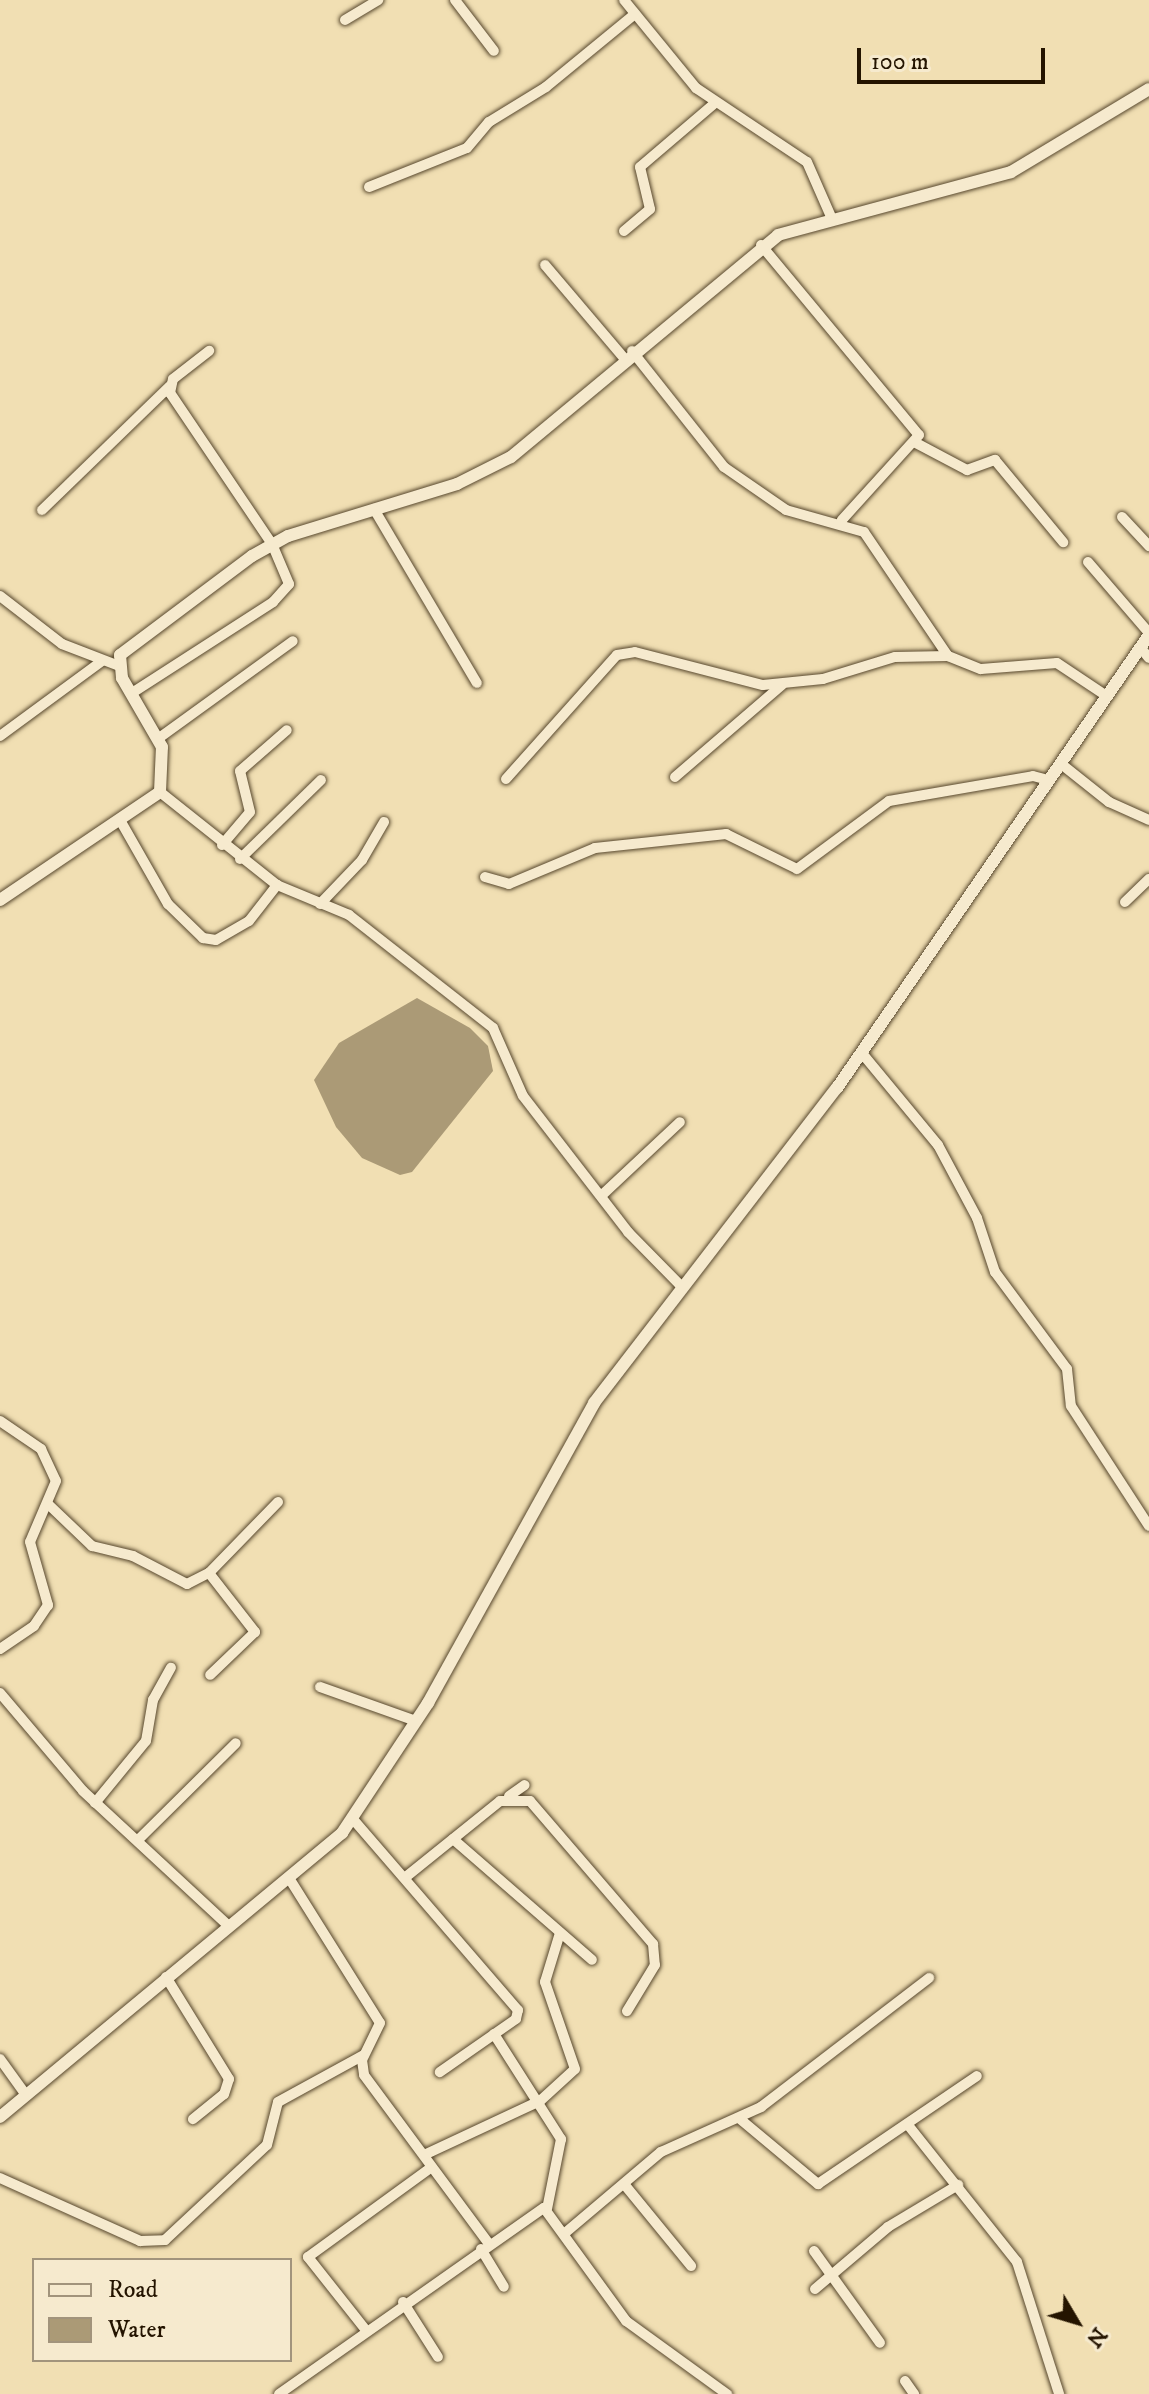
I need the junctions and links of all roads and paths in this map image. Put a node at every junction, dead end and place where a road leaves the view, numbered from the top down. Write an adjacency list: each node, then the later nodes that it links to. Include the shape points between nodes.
1 (378, 0): 5 (street)
2 (455, 0): 6 (street)
3 (624, 0): 4 (street)
4 (635, 14): 8 (street); 9 (street, via 563,75 489,122 467,148)
5 (345, 20)
6 (494, 51)
7 (1149, 89): 10 (street, via 1011,172)
8 (715, 103): 10 (street, via 807,162); 11 (street, via 640,167 650,209)
9 (369, 187)
10 (832, 219): 12 (street)
11 (624, 231)
12 (761, 245): 15 (street); 17 (street, via 833,340 914,425)
13 (545, 265): 15 (street)
14 (209, 351): 16 (street)
15 (628, 354): 18 (street, via 511,457); 21 (street, via 724,467 786,510)
16 (170, 386): 19 (street); 23 (street)
17 (916, 443): 21 (street); 22 (street, via 967,470 995,460)
18 (374, 509): 23 (street); 34 (street)
19 (42, 510)
20 (1122, 517): 24 (street)
21 (842, 520): 30 (street, via 890,562)
22 (1063, 542)
23 (272, 544): 33 (street, via 128,644); 36 (street, via 289,578 282,596)
24 (1149, 546)
25 (1088, 562): 27 (street)
26 (0, 596): 32 (street, via 62,644)
27 (1149, 634): 29 (street)
28 (293, 641): 40 (street)
29 (1140, 647): 31 (street); 37 (street)
30 (948, 656): 35 (street, via 895,657); 37 (street, via 981,669 1057,663)
31 (1149, 658)
32 (102, 661): 33 (street); 39 (street)
33 (119, 666): 36 (street)
34 (477, 683)
35 (782, 685): 42 (street); 43 (street, via 617,655)
36 (132, 693): 40 (street)
37 (1105, 695): 41 (street)
38 (287, 730): 50 (street, via 240,771 250,812)
39 (0, 736)
40 (159, 738): 46 (street)
41 (1060, 763): 45 (street); 48 (street, via 1128,815)
42 (675, 777)
43 (506, 779)
44 (321, 780): 51 (street)
45 (1048, 780): 52 (street, via 1033,776 889,801 797,869 781,867 739,836 703,834 595,848 509,884); 58 (street)
46 (160, 792): 47 (street); 50 (street)
47 (120, 820): 54 (street, via 168,904 203,938 216,940 249,921); 55 (street)
48 (1149, 820)
49 (384, 822): 57 (street, via 362,860)
50 (222, 845): 51 (street)
51 (240, 859): 54 (street)
52 (485, 877)
53 (1149, 879): 56 (street)
54 (277, 885): 57 (street)
55 (0, 900)
56 (1125, 902)
57 (320, 904): 60 (street, via 349,915 493,1028 523,1096)
58 (861, 1052): 61 (street); 65 (street, via 944,1156 995,1272 1067,1369 1071,1406)
59 (680, 1122): 60 (street)
60 (601, 1196): 61 (street)
61 (681, 1286): 72 (street, via 594,1403)
62 (0, 1421): 64 (street, via 51,1461 56,1481)
63 (278, 1502): 66 (street)
64 (48, 1504): 66 (street, via 94,1547 133,1556 181,1583); 67 (street, via 30,1542 48,1605 34,1626)
65 (1149, 1526)
66 (209, 1573): 69 (street, via 255,1632)
67 (0, 1649)
68 (171, 1668): 76 (street, via 153,1700 146,1741)
69 (210, 1675)
70 (320, 1687): 72 (street)
71 (0, 1693): 76 (street)
72 (416, 1721): 77 (street)
73 (236, 1743): 78 (street)
74 (525, 1785): 75 (street)
75 (509, 1796): 79 (street); 87 (street, via 530,1801 649,1935 655,1965)
76 (95, 1803): 78 (street)
77 (352, 1818): 80 (street); 81 (street)
78 (139, 1839): 82 (street)
79 (453, 1839): 80 (street); 83 (street)
80 (407, 1876): 88 (street, via 516,2003 518,2017)
81 (289, 1878): 82 (street); 89 (street, via 372,2004 380,2027)
82 (229, 1926): 85 (street)
83 (560, 1933): 84 (street); 94 (street, via 545,1971 547,1999 576,2064)
84 (592, 1960)
85 (166, 1977): 93 (street); 96 (street, via 229,2079 224,2094)
86 (929, 1978): 97 (street)
87 (627, 2011)
88 (494, 2034): 91 (street); 94 (street)
89 (364, 2055): 99 (street, via 364,2075); 101 (street, via 278,2102 267,2145 165,2240 140,2241)
90 (0, 2059): 93 (street)
91 (440, 2072)
92 (977, 2076): 98 (street)
93 (26, 2095): 95 (street)
94 (540, 2101): 99 (street); 104 (street, via 561,2139)
95 (0, 2117)
96 (193, 2119)
97 (740, 2119): 98 (street, via 818,2184); 102 (street, via 683,2138)
98 (908, 2125): 103 (street)
99 (424, 2155): 100 (street)
100 (432, 2167): 106 (street); 113 (street, via 308,2257)
101 (0, 2178)
102 (624, 2184): 105 (street); 108 (street)
103 (958, 2185): 109 (street, via 888,2227); 120 (street, via 1024,2276)
104 (547, 2209): 105 (street); 106 (street)
105 (565, 2233): 118 (street, via 626,2321)
106 (485, 2246): 110 (street); 112 (street)
107 (814, 2251): 109 (street)
108 (691, 2266)
109 (830, 2276): 111 (street); 114 (street)
110 (504, 2287)
111 (815, 2289)
112 (403, 2302): 113 (street); 115 (street)
113 (365, 2329): 117 (street)
114 (880, 2343)
115 (438, 2357)
116 (905, 2381): 119 (street)
117 (279, 2394)
118 (727, 2394)
119 (914, 2394)
120 (1059, 2394)

